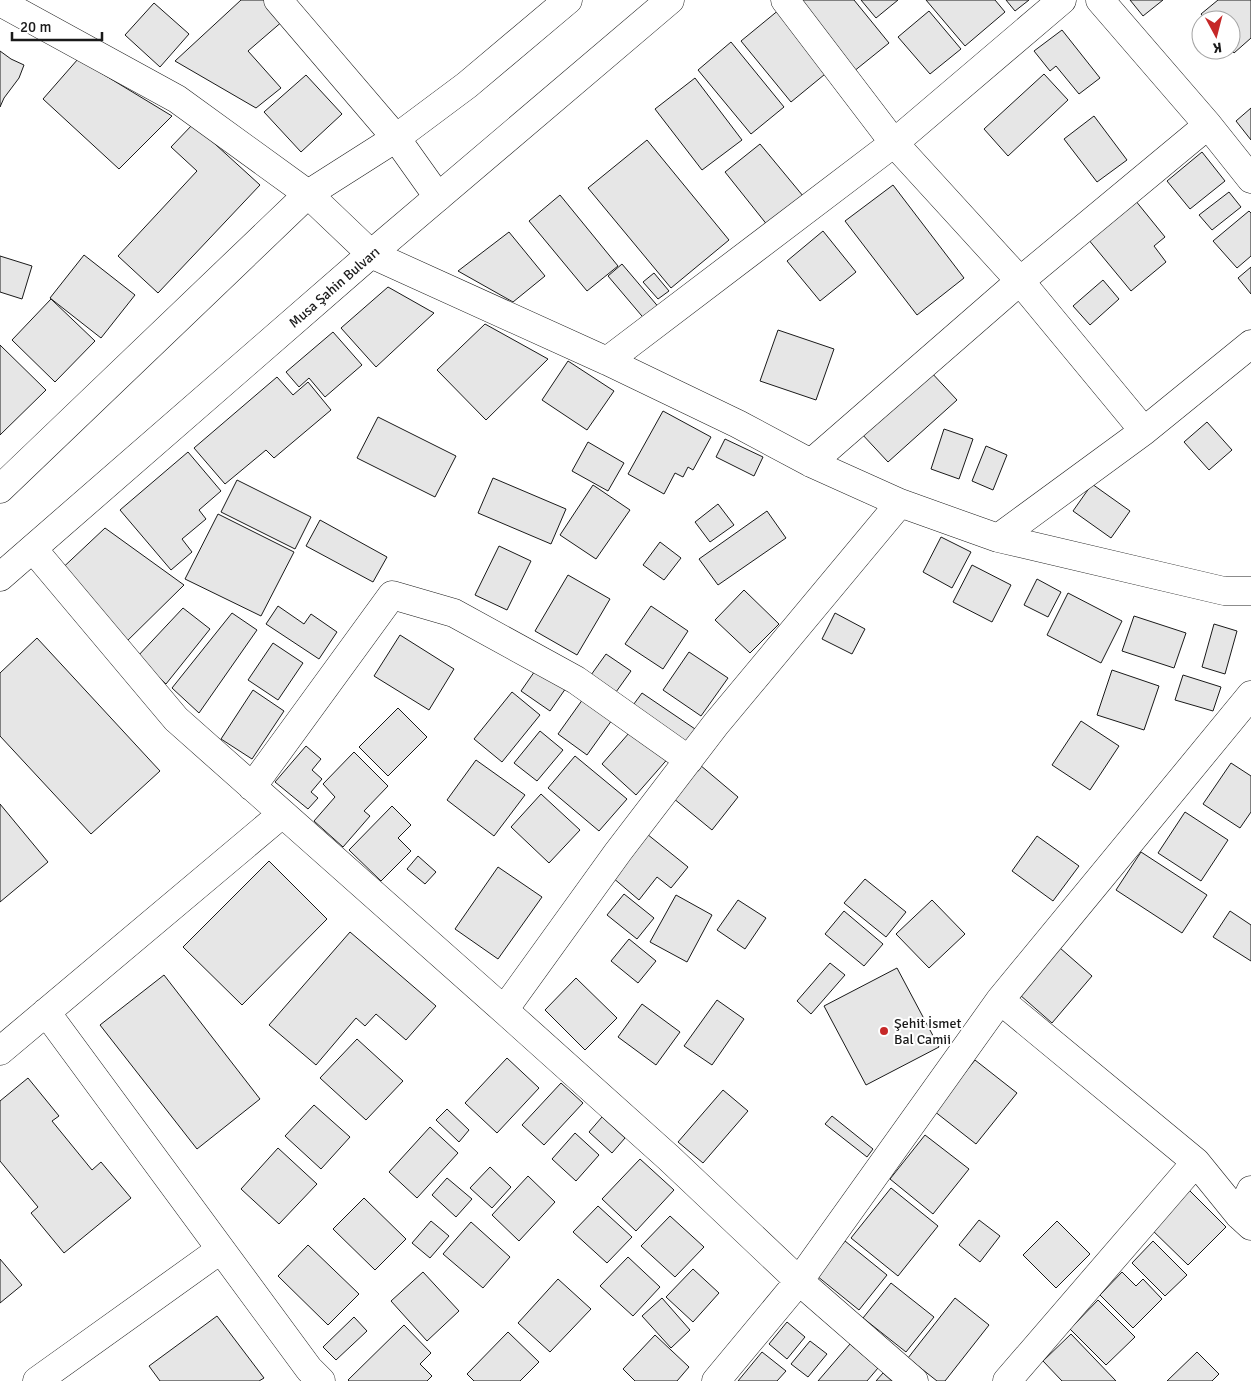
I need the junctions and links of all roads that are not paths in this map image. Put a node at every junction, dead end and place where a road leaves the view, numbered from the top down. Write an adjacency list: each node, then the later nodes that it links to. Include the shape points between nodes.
1 (278, 0): 9 (street)
2 (568, 0): 9 (street, via 467,85)
3 (670, 0): 13 (street, Musa Şahin Bulvarı)
4 (785, 0): 10 (street)
5 (1062, 0): 10 (street)
6 (1100, 0): 8 (street)
7 (0, 2): 12 (street, via 177,99)
8 (1208, 125): 11 (street); 15 (street)
9 (396, 138): 12 (street); 13 (street)
10 (894, 142): 15 (street); 17 (street)
11 (1251, 179)
12 (308, 194): 14 (street); 20 (street)
13 (438, 197): 14 (street, Musa Şahin Bulvarı)
14 (371, 254): 17 (street); 23 (street, Musa Şahin Bulvarı)
15 (1020, 280): 18 (street); 19 (street)
16 (1251, 344): 18 (street)
17 (607, 361): 19 (street)
18 (1144, 431): 22 (street)
19 (812, 463): 21 (street)
20 (0, 489)
21 (900, 503): 22 (street); 28 (street)
22 (998, 538): 26 (street)
23 (33, 549): 25 (street, Musa Şahin Bulvarı); 29 (street, via 176,719)
24 (1251, 572): 26 (street)
25 (0, 577)
26 (1238, 591)
27 (1251, 695): 31 (street)
28 (689, 760): 29 (street, via 576,680 454,613 392,595); 32 (street)
29 (252, 787): 30 (street)
30 (282, 814): 32 (street); 33 (street)
31 (1000, 1000): 35 (street); 39 (street)
32 (504, 1010): 39 (street)
33 (46, 1012): 34 (street); 38 (street)
34 (0, 1051)
35 (1196, 1162): 37 (street); 44 (street)
36 (1251, 1190): 37 (street)
37 (1245, 1221)
38 (220, 1250): 40 (street); 41 (street)
39 (799, 1280): 42 (street); 43 (street)
40 (37, 1381)
41 (321, 1381)
42 (716, 1381)
43 (914, 1381)
44 (1007, 1381)

